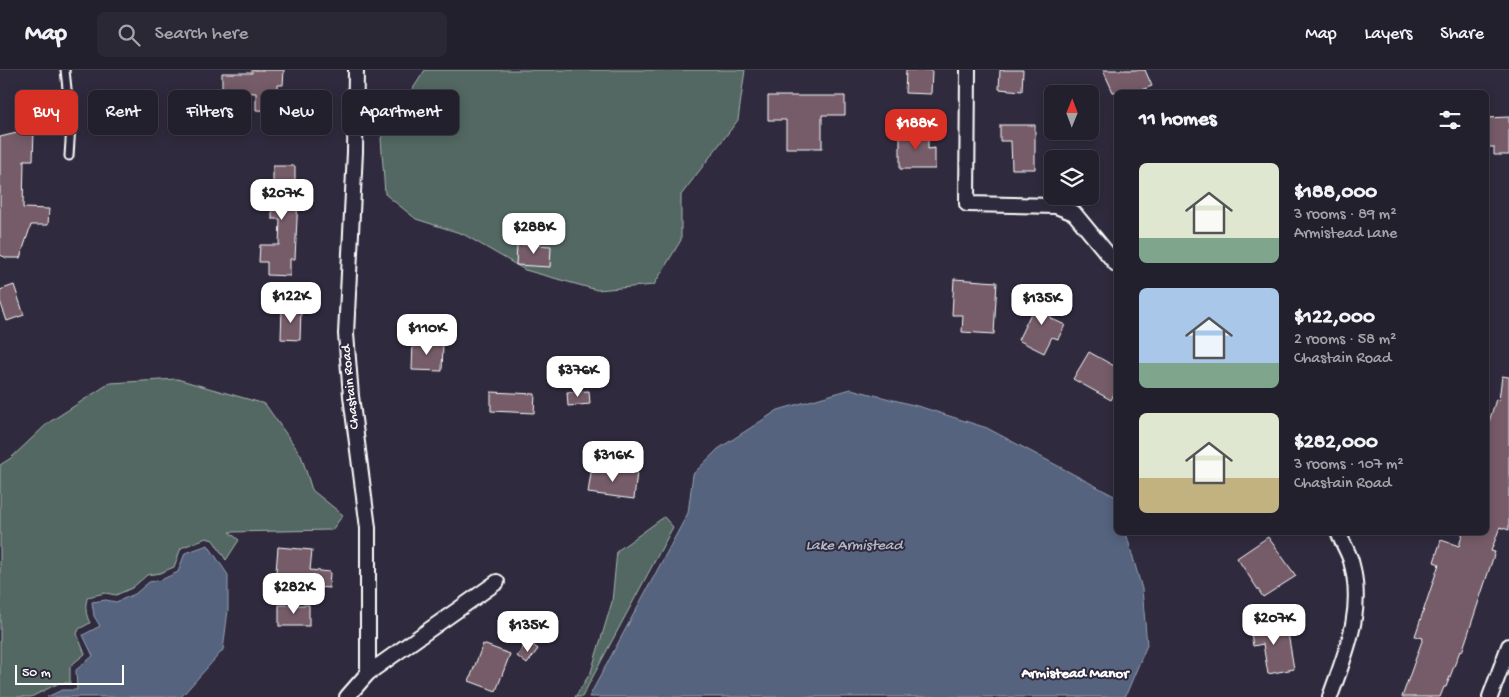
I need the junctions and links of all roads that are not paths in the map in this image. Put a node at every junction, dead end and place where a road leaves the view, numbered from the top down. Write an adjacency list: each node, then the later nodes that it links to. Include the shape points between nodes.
1 (65, 70): 4 (lane)
2 (356, 70): 9 (street, Chastain Road, via 346,334 368,528)
3 (968, 70): 5 (street, via 967,204 1056,206 1074,213)
4 (69, 156)
5 (1114, 262)
6 (1339, 535): 11 (street, via 1350,560 1356,592 1354,626)
7 (497, 582): 9 (street)
8 (1509, 646): 12 (street)
9 (368, 673): 10 (street)
10 (347, 697)
11 (1330, 697)
12 (1490, 697)

